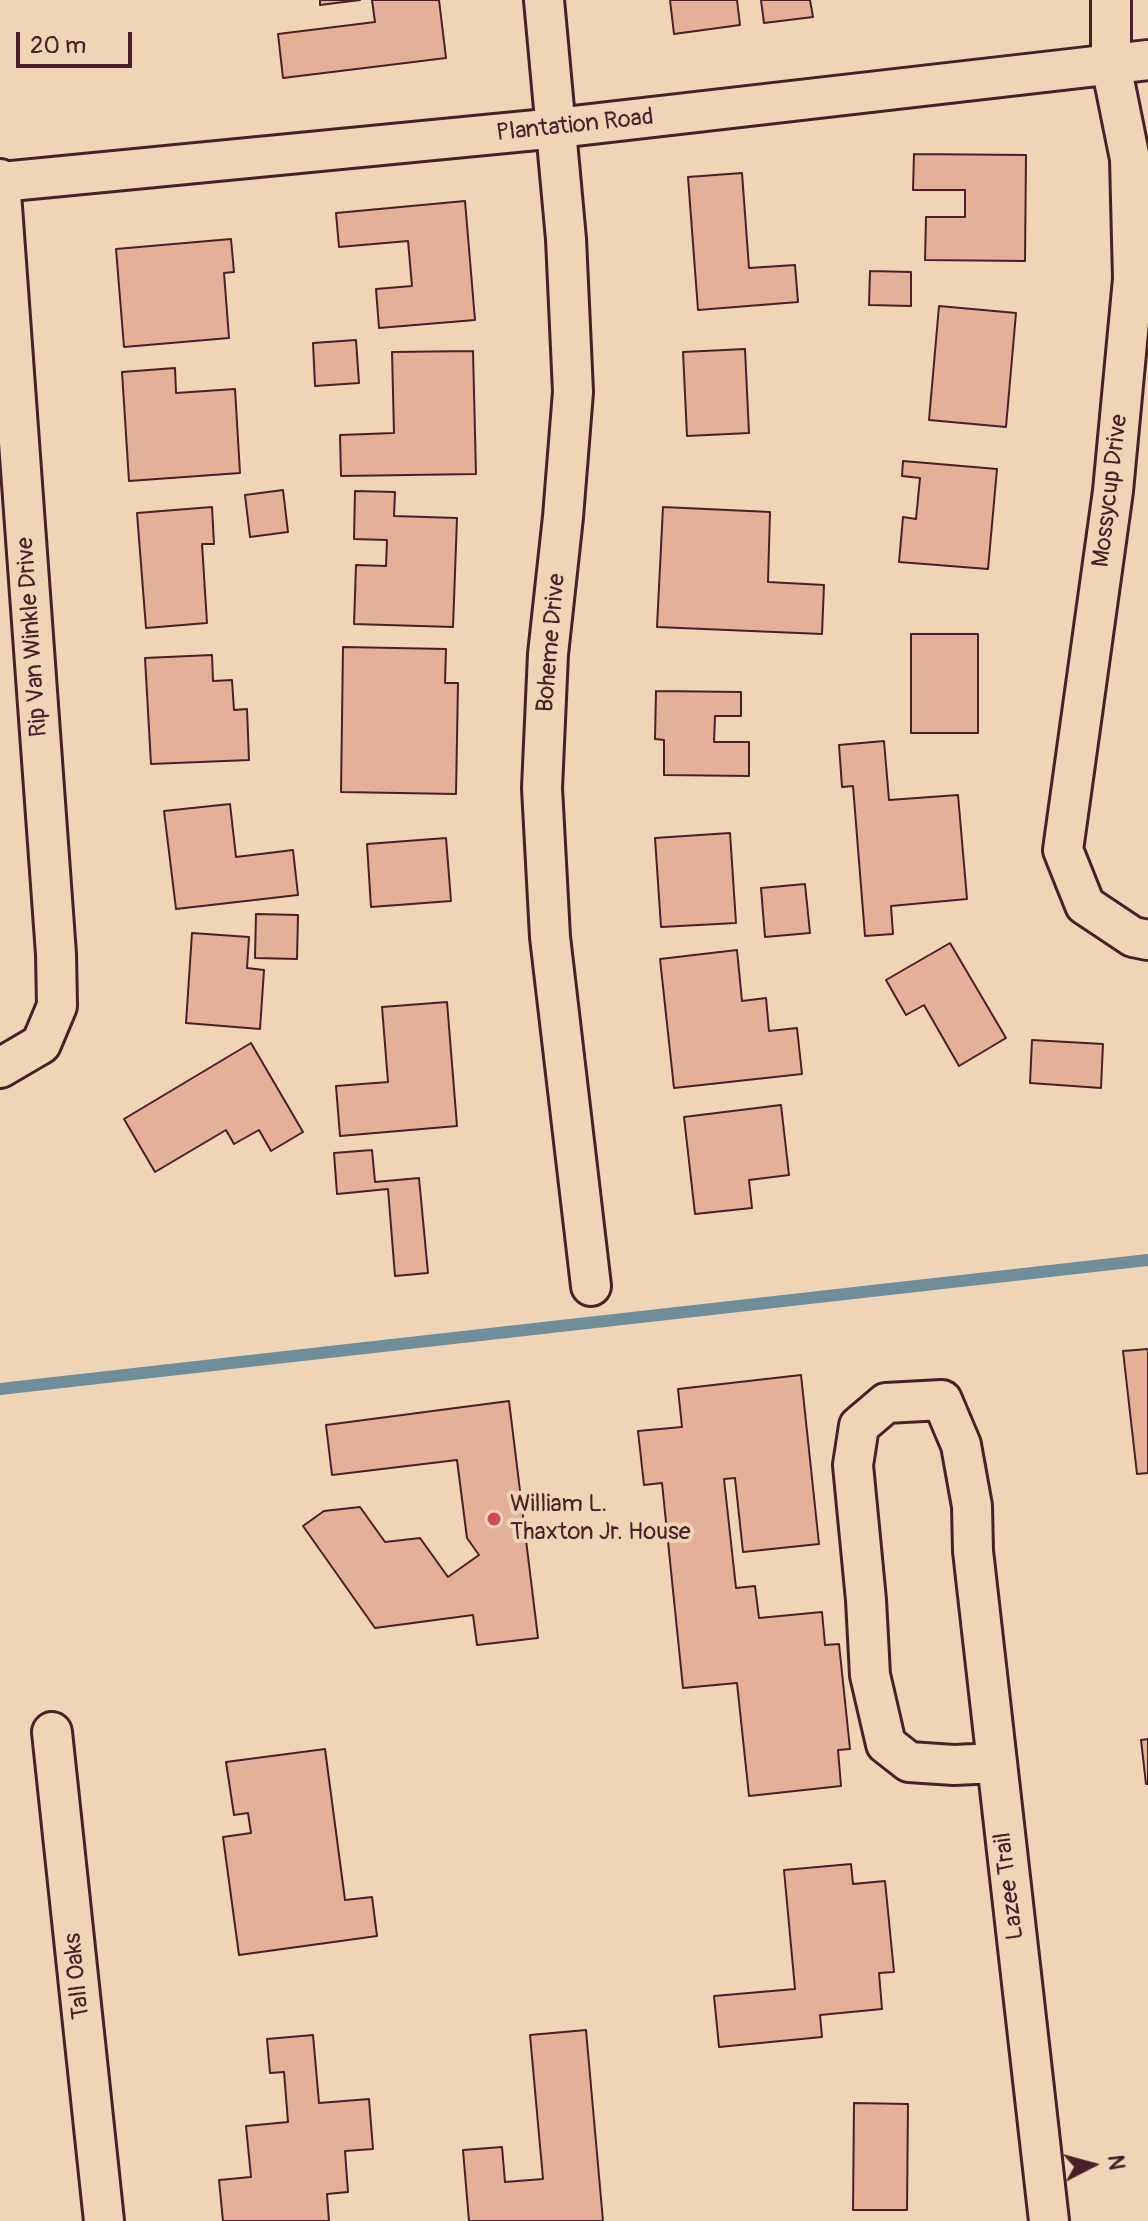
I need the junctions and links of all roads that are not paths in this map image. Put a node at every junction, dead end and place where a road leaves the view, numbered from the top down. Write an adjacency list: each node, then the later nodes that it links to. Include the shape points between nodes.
1 (544, 0): 5 (street, Boheme Drive)
2 (1111, 0): 4 (street, Mossycup Drive)
3 (1148, 60): 4 (street, Plantation Road)
4 (1111, 65): 5 (street, Plantation Road); 7 (street, Mossycup Drive, via 1130,159 1133,279 1113,491 1063,850 1085,905 1133,937)
5 (557, 128): 6 (street, Plantation Road); 9 (street, Boheme Drive, via 573,392 548,654 542,788 550,937)
6 (0, 181): 8 (street, Rip Van Winkle Drive, via 57,1006 41,1044)
7 (1148, 940)
8 (0, 1068)
9 (591, 1286)
10 (52, 1732): 12 (street, Tall Oaks)
11 (996, 1763): 11 (street, Lazee Trail, via 972,1506 961,1445 942,1400 886,1403 859,1426 853,1465 870,1675 886,1744 909,1762); 13 (street, Lazee Trail)
12 (104, 2221)
13 (1049, 2221)

